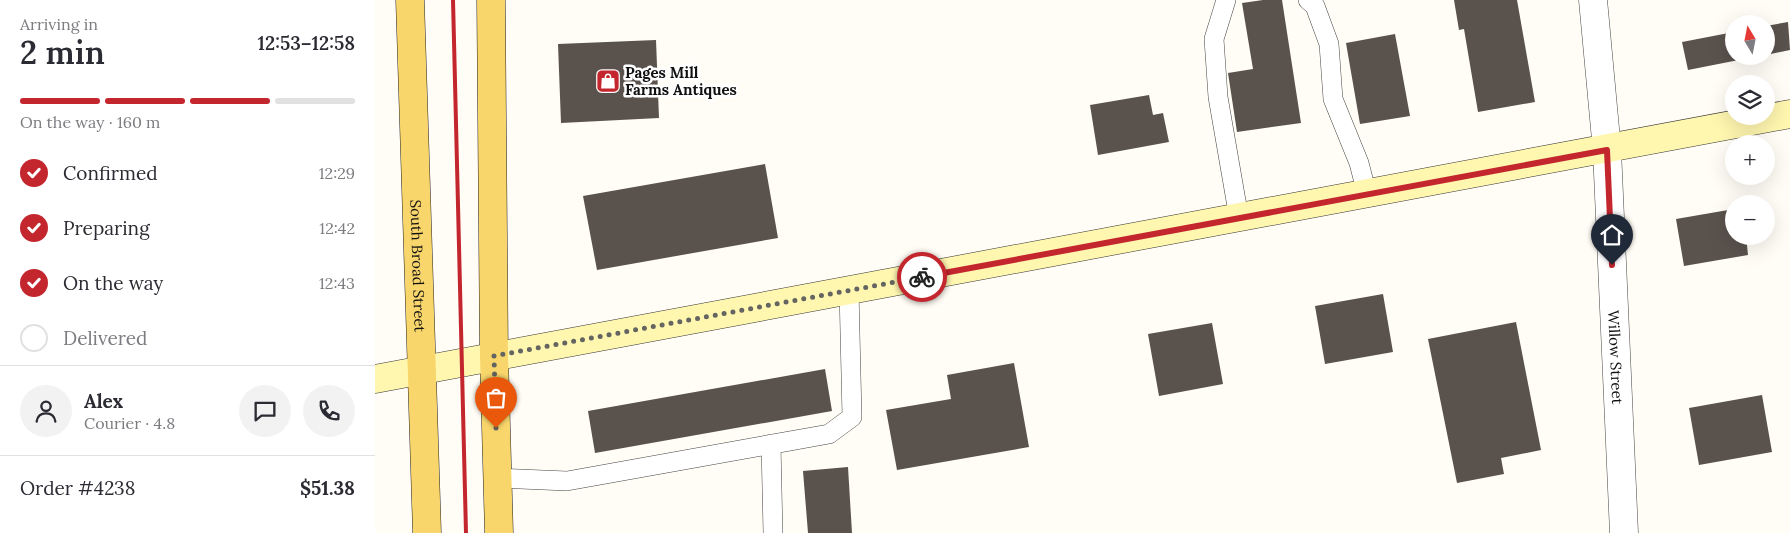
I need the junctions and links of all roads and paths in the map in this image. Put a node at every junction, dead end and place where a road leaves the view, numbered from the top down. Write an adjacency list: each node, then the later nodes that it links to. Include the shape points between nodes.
1 (410, 0): 12 (main road, South Broad Street)
2 (491, 0): 11 (main road)
3 (1227, 0): 9 (lane, via 1214,39 1218,97)
4 (1308, 0): 8 (lane, via 1315,6 1329,44 1333,99 1359,163)
5 (1593, 0): 7 (street, Willow Street)
6 (1790, 114): 7 (street)
7 (1607, 150): 8 (street); 19 (street, Willow Street)
8 (1367, 194): 9 (street)
9 (1239, 218): 10 (street)
10 (849, 290): 11 (street); 14 (lane, via 852,417 829,434)
11 (494, 356): 12 (street); 15 (main road)
12 (423, 370): 13 (street); 16 (main road, South Broad Street)
13 (375, 379)
14 (771, 444): 15 (lane, via 567,481); 18 (lane)
15 (497, 478): 17 (main road)
16 (427, 533)
17 (499, 533)
18 (773, 533)
19 (1624, 533)

